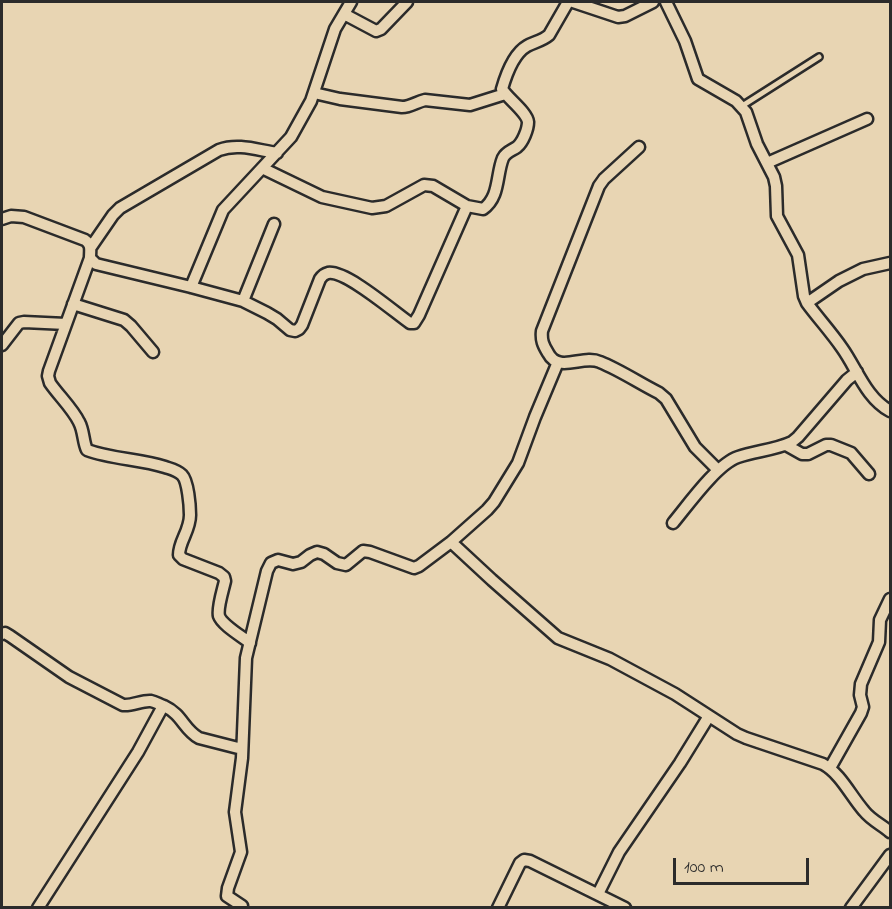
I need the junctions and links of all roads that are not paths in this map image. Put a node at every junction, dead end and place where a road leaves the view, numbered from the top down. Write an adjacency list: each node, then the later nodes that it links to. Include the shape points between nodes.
1 (351, 2): 7 (street)
2 (407, 2): 7 (street, via 376,31)
3 (568, 2): 10 (street, via 549,35 516,56 502,89)
4 (573, 2): 5 (street, via 618,17)
5 (653, 2)
6 (666, 2): 11 (street, via 698,79)
7 (344, 14): 9 (street)
8 (819, 57): 11 (lane)
9 (314, 93): 10 (street, via 402,107 425,100 470,105); 14 (street, via 291,137)
10 (505, 94): 17 (street, via 526,116 526,130 517,147 502,160 489,205 483,209)
11 (742, 106): 15 (street)
12 (867, 119): 15 (street)
13 (639, 147): 29 (street, via 599,186 549,310 541,341 550,357)
14 (277, 153): 16 (street); 20 (street, via 240,146 219,150 112,214)
15 (767, 163): 24 (street, via 776,186 777,216 798,255)
16 (262, 168): 17 (street, via 322,197 372,208 386,206 424,185 433,186); 22 (street, via 223,210)
17 (467, 206): 23 (street, via 414,322 338,274 328,273 320,279 302,325 295,332)
18 (2, 219): 20 (street, via 24,217 85,240)
19 (274, 224): 23 (street)
20 (90, 253): 22 (street, via 96,264); 25 (street)
21 (891, 263): 24 (street, via 863,269)
22 (190, 287): 23 (street)
23 (243, 302)
24 (807, 303): 30 (street)
25 (73, 304): 26 (street); 28 (street, via 124,320)
26 (66, 324): 27 (street, via 20,323); 39 (street, via 48,376 80,423 84,445 87,450 150,463 182,475 190,526 179,555 224,577 219,617)
27 (2, 345)
28 (153, 352)
29 (558, 362): 33 (street, via 599,361 659,393 695,447); 36 (street, via 513,471 488,510)
30 (857, 372): 31 (street, via 880,404); 32 (street, via 798,437)
31 (891, 411)
32 (786, 445): 33 (street, via 738,457); 34 (street, via 802,454 831,445 851,453)
33 (718, 470): 35 (street)
34 (869, 474)
35 (673, 523)
36 (451, 542): 39 (street, via 414,568 363,551 346,565 317,552 293,564 278,560 271,563); 41 (street, via 558,638 620,664)
37 (891, 599): 43 (street, via 880,620 879,642 861,684 861,713)
38 (2, 634): 40 (street, via 69,677 123,705 149,701)
39 (250, 643): 42 (street)
40 (163, 706): 42 (street, via 173,711 193,735); 48 (street, via 138,753)
41 (710, 716): 43 (street, via 746,738); 46 (street, via 619,852)
42 (242, 749): 49 (street, via 235,812 241,852 227,896)
43 (830, 768): 44 (street, via 864,811)
44 (891, 832)
45 (891, 855): 51 (street)
46 (598, 894): 47 (street); 50 (street, via 524,860)
47 (617, 906)
48 (38, 908)
49 (242, 908)
50 (498, 908)
51 (850, 908)

